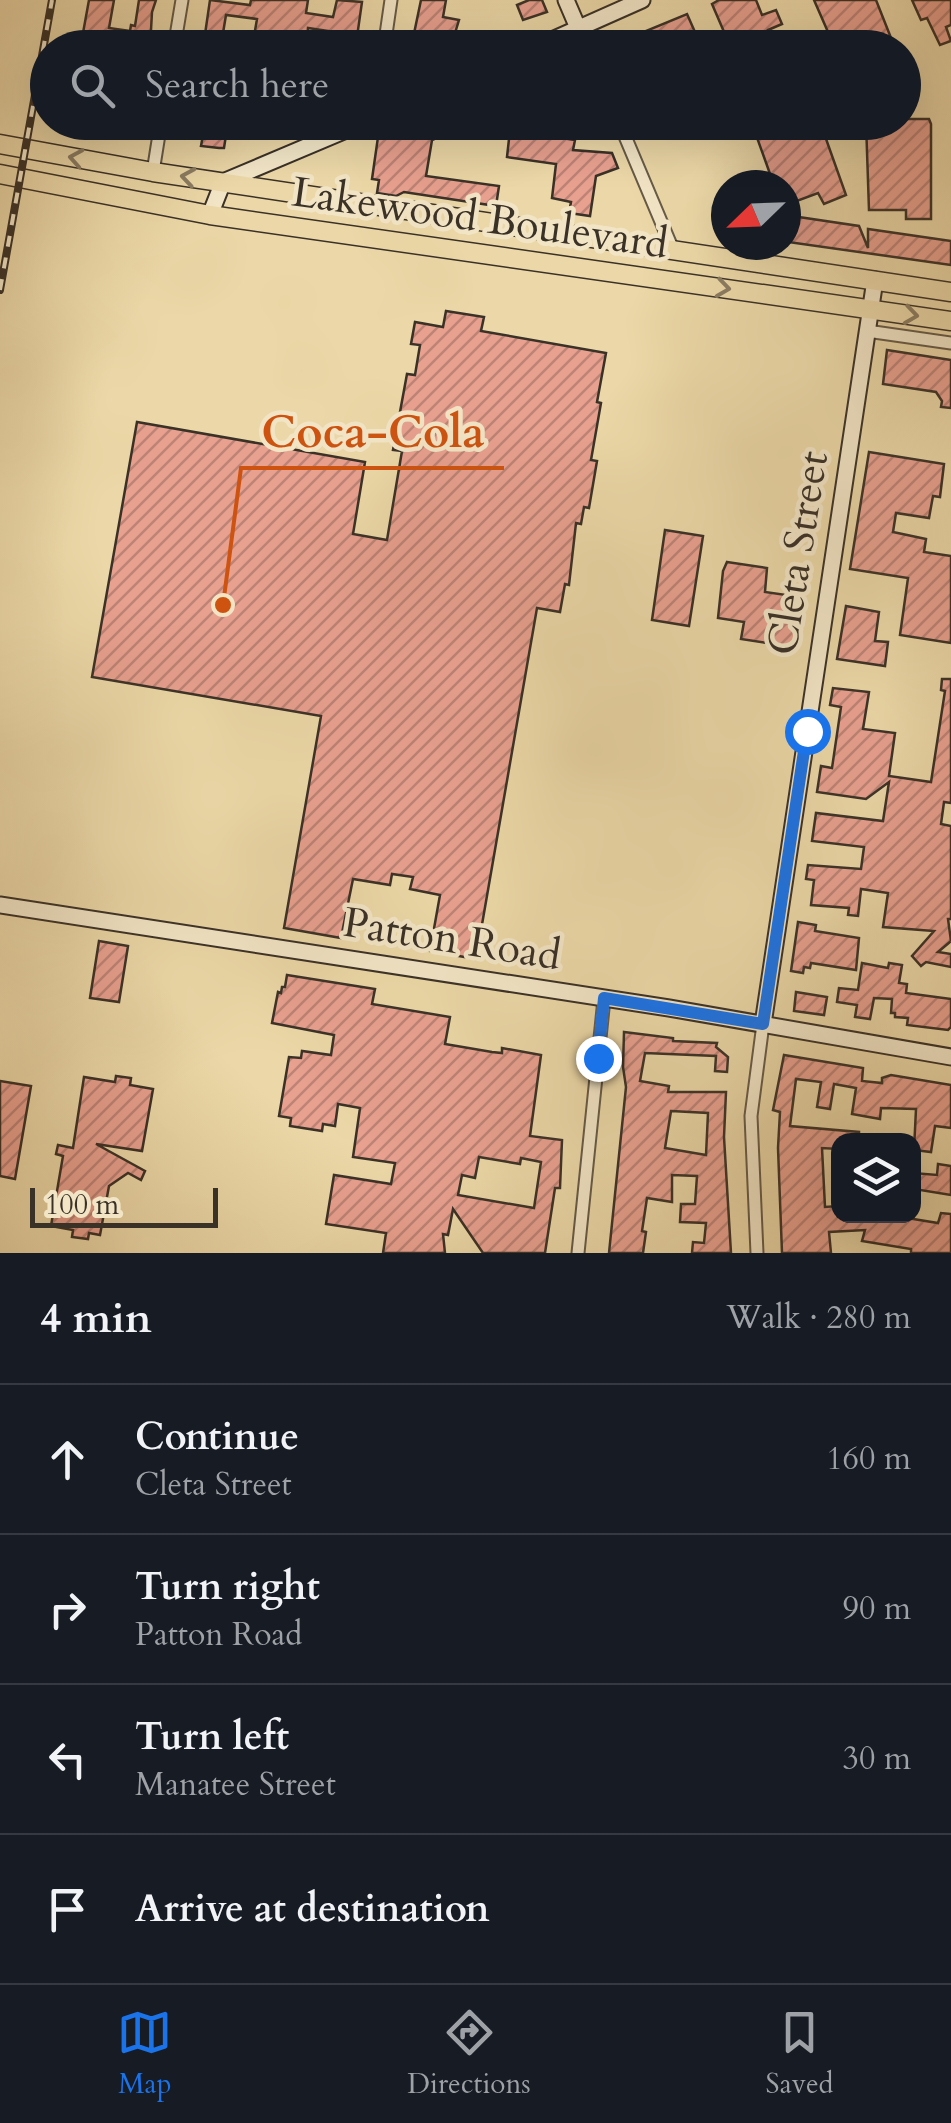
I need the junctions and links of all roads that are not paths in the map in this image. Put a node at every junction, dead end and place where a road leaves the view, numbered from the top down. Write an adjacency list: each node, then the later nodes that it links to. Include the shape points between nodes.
1 (182, 0): 6 (street)
2 (391, 0): 7 (street)
3 (566, 0): 5 (street)
4 (642, 0): 5 (street)
5 (578, 28): 8 (street)
6 (177, 30)
7 (387, 30)
8 (574, 30)
9 (158, 140): 13 (street)
10 (322, 140): 15 (street)
11 (627, 140): 17 (street)
12 (0, 144): 13 (main road, Lakewood Boulevard, one-way to 12)
13 (153, 172): 15 (main road, Lakewood Boulevard, one-way to 13)
14 (0, 174): 16 (main road, Lakewood Boulevard)
15 (223, 182): 16 (street); 17 (main road, Lakewood Boulevard)
16 (210, 215): 20 (main road, Lakewood Boulevard, one-way to 20)
17 (673, 250): 18 (main road, Lakewood Boulevard)
18 (875, 280): 19 (main road, Lakewood Boulevard); 20 (street, Cleta Street)
19 (951, 292)
20 (870, 309): 21 (main road, Lakewood Boulevard, one-way to 21); 22 (street, Cleta Street)
21 (951, 321)
22 (867, 330): 23 (street); 26 (street, Cleta Street)
23 (951, 343)
24 (0, 905): 25 (street, Patton Road)
25 (604, 998): 26 (street, Patton Road); 28 (street)
26 (763, 1024): 27 (street, Patton Road); 29 (street, Cleta Street, via 751,1116)
27 (951, 1057)
28 (578, 1253)
29 (758, 1253)

